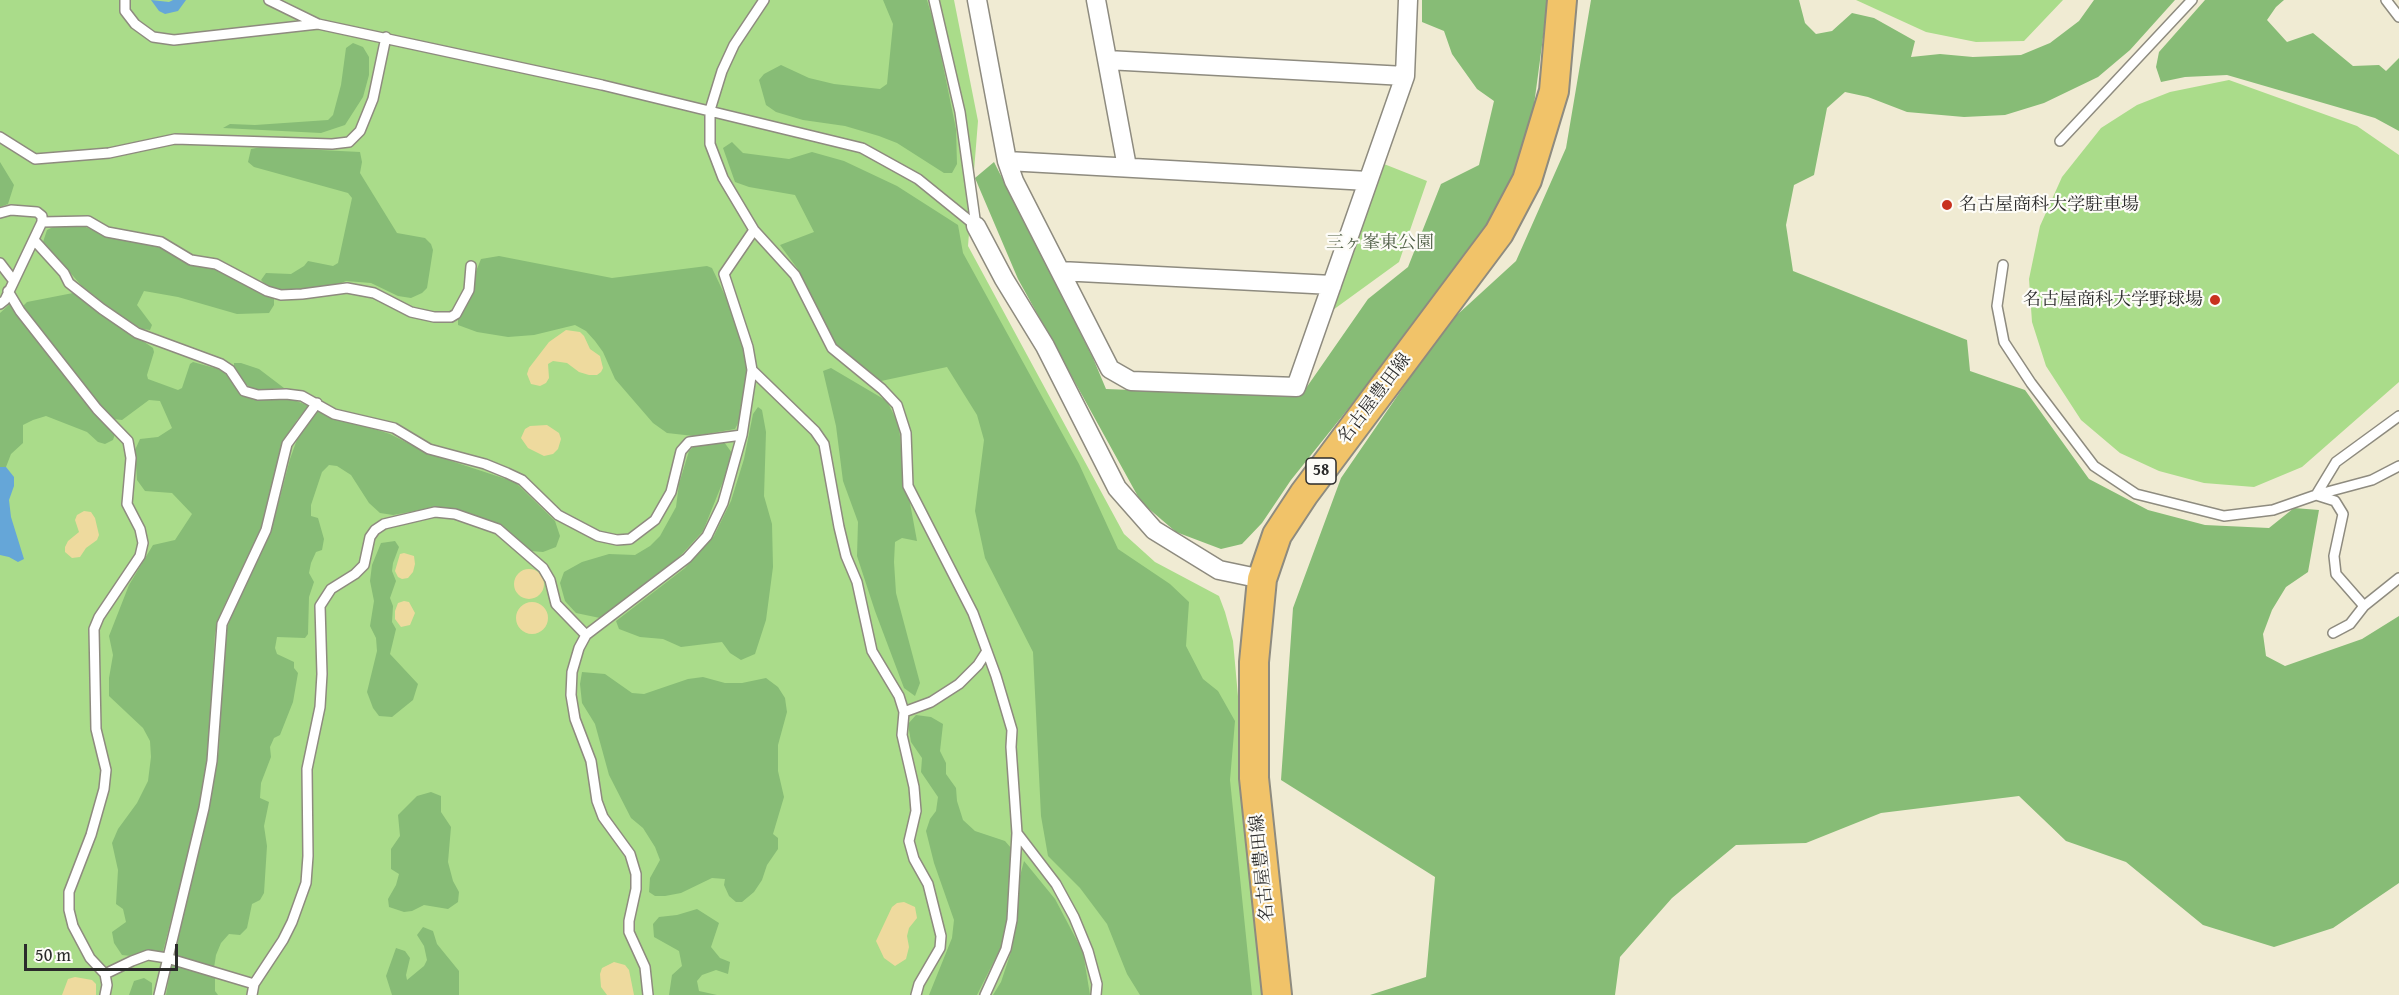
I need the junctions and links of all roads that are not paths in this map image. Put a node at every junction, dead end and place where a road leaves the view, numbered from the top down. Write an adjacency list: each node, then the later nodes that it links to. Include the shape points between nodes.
1 (125, 0): 12 (lane, via 124,11 135,24 153,37 174,40)
2 (269, 0): 12 (lane)
3 (764, 0): 16 (lane, via 734,45)
4 (934, 0): 24 (lane, via 960,112)
5 (977, 0): 19 (street)
6 (1096, 0): 14 (street)
7 (1408, 0): 15 (street)
8 (1562, 0): 42 (main road, 名古屋豊田線 / 58, via 1554,91 1527,180 1499,233 1304,494 1277,535)
9 (2192, 0): 18 (lane)
10 (2386, 0): 11 (lane)
11 (2399, 17)
12 (318, 24): 13 (lane)
13 (386, 37): 16 (lane); 17 (lane, via 373,99 360,130 349,142 176,139 109,153 35,159)
14 (1107, 60): 15 (street); 20 (street)
15 (1405, 76): 21 (street)
16 (710, 110): 24 (lane, via 862,148 918,179); 25 (lane, via 710,144 723,178)
17 (0, 137)
18 (2060, 141)
19 (1007, 161): 20 (street); 30 (street)
20 (1127, 167): 21 (street)
21 (1368, 181): 32 (street)
22 (0, 213): 23 (lane, via 37,212)
23 (42, 222): 26 (lane); 29 (lane, via 88,221 107,231 161,242 190,260 216,264 274,293 347,288 374,293 411,312 434,317 456,314 469,290)
24 (976, 226): 42 (street, via 1045,346 1117,488 1154,530 1219,570)
25 (754, 230): 35 (lane, via 724,274); 46 (lane, via 795,275 832,348 897,405 906,433 908,486 973,613)
26 (34, 240): 31 (lane); 36 (lane, via 69,283 137,333 221,364 244,391 302,396)
27 (0, 263): 31 (lane)
28 (2003, 265): 40 (lane, via 1997,306 2004,342 2094,466 2136,494 2224,516 2273,510)
29 (471, 266)
30 (1060, 270): 32 (street); 32 (street, via 1110,369 1131,381 1296,387)
31 (13, 280): 33 (lane)
32 (1332, 285)
33 (8, 291): 34 (lane); 50 (lane, via 97,409 128,441 131,458 127,504 143,543 140,556 94,629 96,729 106,771 91,835 69,892 73,926 90,957)
34 (0, 304)
35 (752, 370): 38 (lane); 47 (lane, via 824,444 839,527 857,582 872,651 899,696)
36 (317, 404): 38 (lane, via 334,414 394,428 429,449 507,473 522,480 571,524 617,540 630,539 655,520 671,492 681,451 689,442); 49 (lane, via 287,444 266,530 222,624 212,761)
37 (2399, 416): 40 (lane, via 2336,462)
38 (742, 435): 45 (lane, via 723,503 707,536 687,558)
39 (2399, 466): 40 (lane, via 2372,480)
40 (2316, 495): 43 (lane, via 2335,501 2343,514 2334,556 2336,574)
41 (2399, 578): 43 (lane)
42 (1262, 579): 59 (main road, 名古屋豊田線 / 58, via 1254,662 1254,777)
43 (2364, 606): 44 (lane, via 2350,624)
44 (2333, 633)
45 (586, 635): 51 (lane, via 556,604 543,568 498,529 455,514 435,512 384,524 375,530 364,565 331,589 320,606 322,674 308,769 306,883 283,940); 55 (lane, via 572,672 575,719 591,762 603,817 630,854 636,874 629,932 645,967)
46 (987, 651): 47 (lane, via 959,684 931,702); 48 (lane, via 1012,730)
47 (904, 712): 56 (lane, via 902,735 916,811 909,841 928,884 941,936 940,948 918,984)
48 (1017, 833): 57 (lane, via 1012,920 1006,949); 58 (lane, via 1056,884 1074,917 1088,951)
49 (167, 958): 50 (lane, via 148,955); 51 (lane); 53 (lane)
50 (105, 974): 52 (lane)
51 (254, 984): 54 (lane)
52 (105, 995)
53 (159, 995)
54 (252, 995)
55 (648, 995)
56 (916, 995)
57 (985, 995)
58 (1096, 995)
59 (1277, 995)

